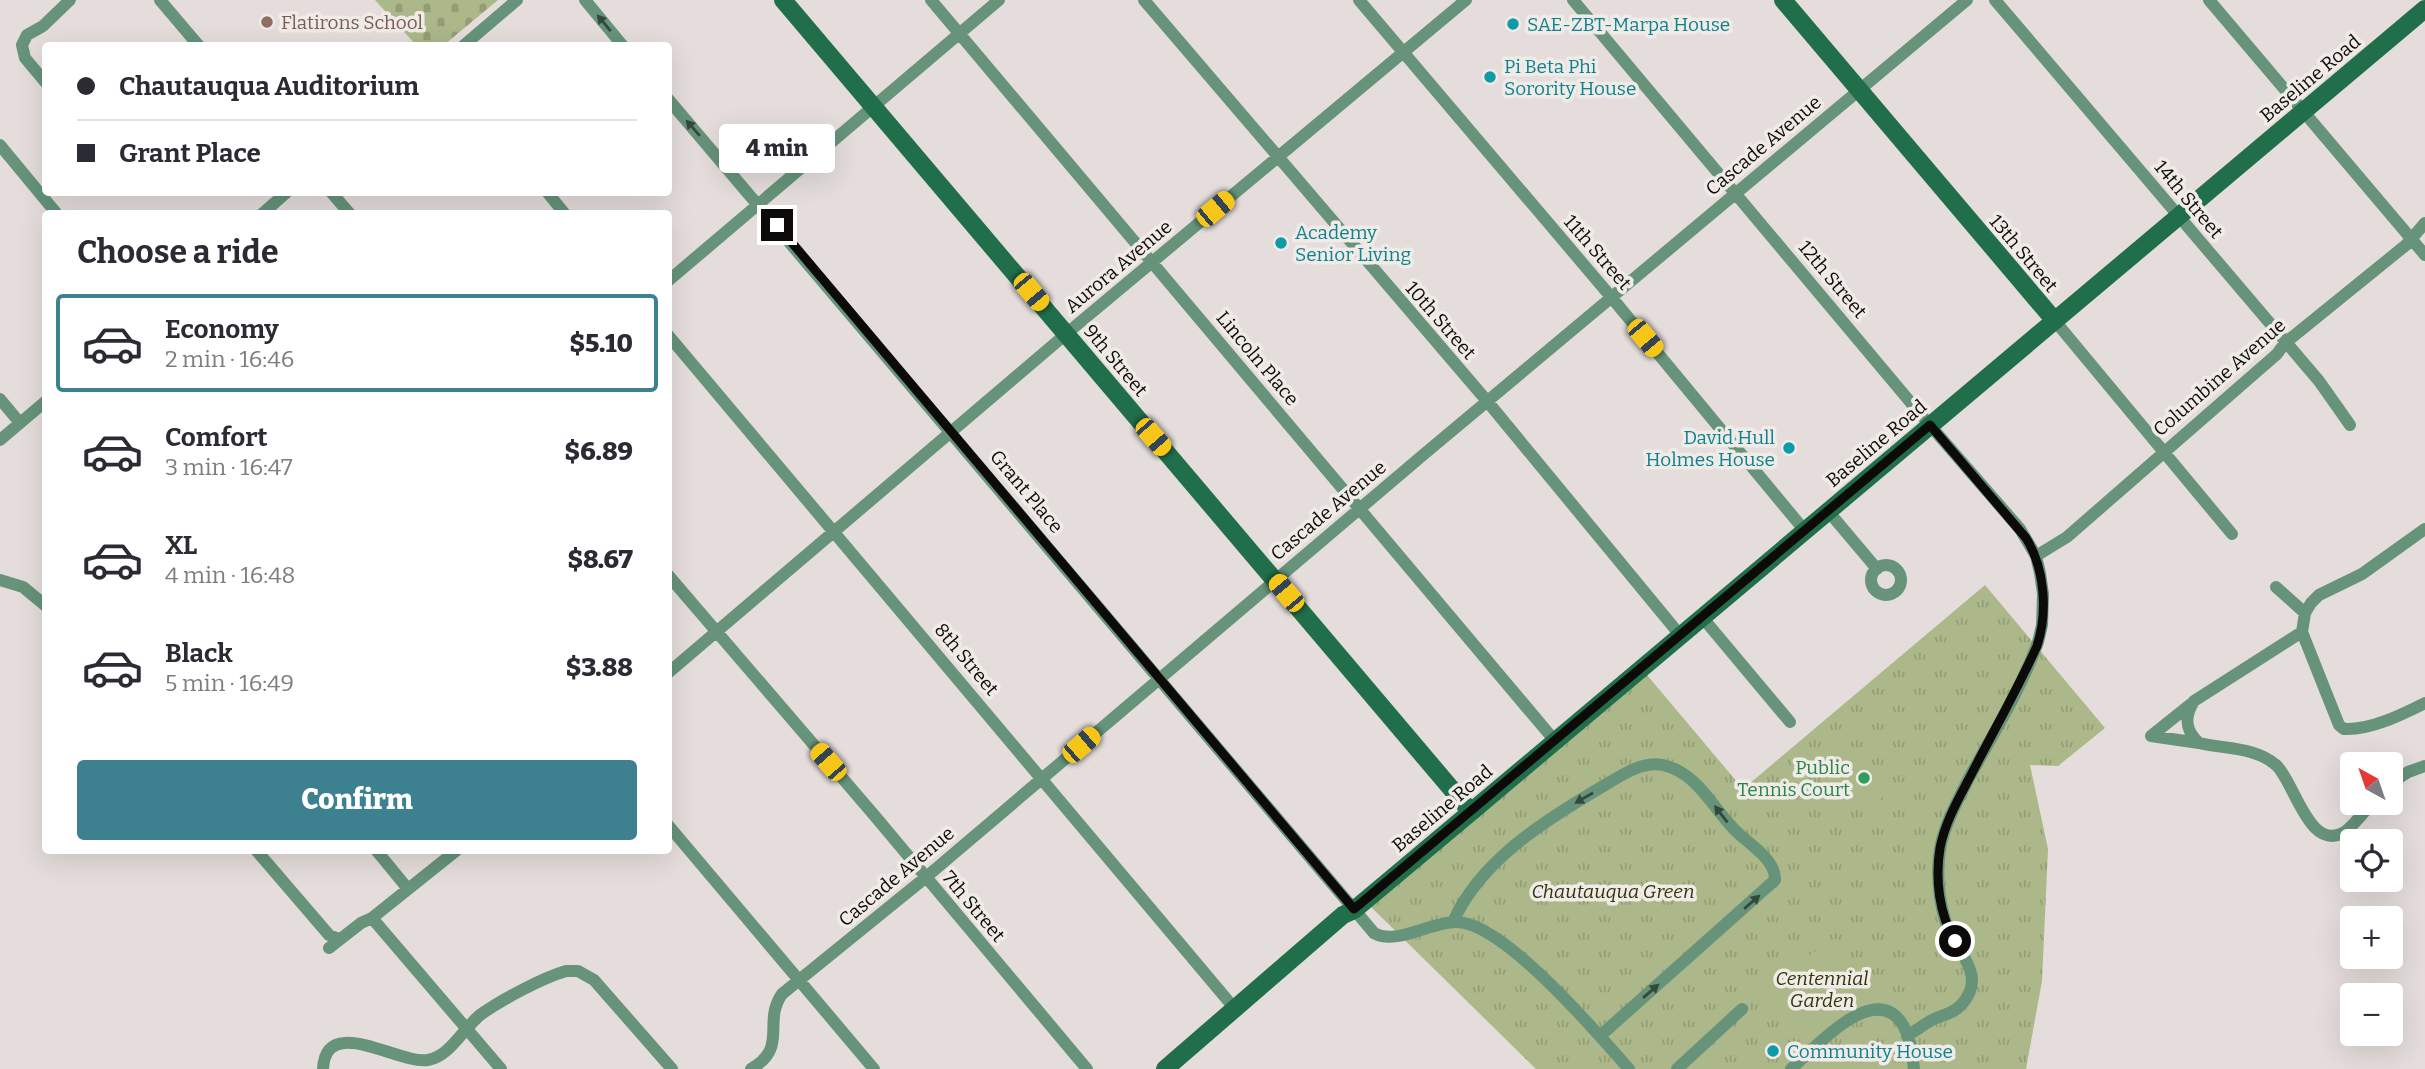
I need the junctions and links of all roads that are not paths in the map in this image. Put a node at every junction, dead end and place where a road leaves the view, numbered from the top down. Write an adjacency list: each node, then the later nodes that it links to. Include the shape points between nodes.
1 (70, 0): 23 (street, via 27,35 22,45 25,58)
2 (160, 0): 19 (street)
3 (517, 0): 20 (street)
4 (585, 0): 21 (street, one-way to 4)
5 (783, 0): 26 (street, 9th Street)
6 (931, 0): 18 (street, Lincoln Place)
7 (999, 0): 18 (street)
8 (1144, 0): 29 (street, 10th Street)
9 (1359, 0): 22 (street, 11th Street)
10 (1466, 0): 22 (street, Aurora Avenue)
11 (1573, 0): 31 (street, 12th Street)
12 (1783, 0): 24 (street, 13th Street)
13 (1967, 0): 24 (street, Cascade Avenue)
14 (1996, 0): 39 (street, 14th Street)
15 (2209, 0): 27 (street)
16 (2420, 0): 17 (street)
17 (2425, 7): 27 (street, Baseline Road)
18 (960, 33): 26 (street); 43 (street, Lincoln Place)
19 (194, 42)
20 (468, 42)
21 (620, 42)
22 (1403, 52): 29 (street, Aurora Avenue); 45 (street, 11th Street)
23 (42, 78)
24 (1860, 90): 31 (street, Cascade Avenue); 46 (street, 13th Street)
25 (672, 104): 35 (street, Grant Place, one-way to 25)
26 (873, 106): 35 (street); 47 (street, 9th Street)
27 (2303, 112): 39 (street, Baseline Road); 41 (street)
28 (3, 153): 30 (street)
29 (1277, 157): 43 (street, Aurora Avenue); 51 (street, 10th Street)
30 (41, 186)
31 (1735, 192): 45 (street, Cascade Avenue); 54 (street, 12th Street)
32 (282, 196): 36 (street)
33 (334, 196): 37 (street)
34 (550, 196): 38 (street)
35 (759, 204): 44 (street); 56 (street, Grant Place)
36 (267, 210)
37 (347, 210)
38 (562, 210)
39 (2179, 216): 46 (street, Baseline Road); 49 (street, 14th Street)
40 (2425, 223): 41 (street, Columbine Avenue)
41 (2411, 239): 42 (street); 49 (street, Columbine Avenue)
42 (2425, 255)
43 (1152, 262): 47 (street, Aurora Avenue); 59 (street, Lincoln Place)
44 (672, 278)
45 (1612, 298): 51 (street, Cascade Avenue); 63 (street, 11th Street)
46 (2054, 321): 54 (street, Baseline Road); 58 (street, 13th Street)
47 (1066, 334): 56 (street, Aurora Avenue); 69 (street, 9th Street)
48 (672, 340): 62 (street, 8th Street)
49 (2286, 343): 55 (street, 14th Street); 58 (street, Columbine Avenue)
50 (0, 399): 53 (street)
51 (1487, 401): 59 (street, Cascade Avenue); 76 (street, 10th Street)
52 (42, 404): 53 (street)
53 (20, 423): 57 (street)
54 (1930, 425): 60 (street, Baseline Road); 65 (street, 12th Street, via 2020,529)
55 (2350, 425)
56 (953, 432): 62 (street, Aurora Avenue); 78 (street, Grant Place)
57 (0, 440)
58 (2164, 451): 64 (street, 13th Street); 65 (street, Columbine Avenue, via 2067,537)
59 (1361, 508): 69 (street, Cascade Avenue); 82 (street, Lincoln Place)
60 (1828, 511): 63 (street, Baseline Road); 66 (street)
61 (2425, 529): 72 (street, via 2362,574 2319,595)
62 (835, 531): 74 (street, Aurora Avenue); 86 (street, 8th Street)
63 (1805, 531): 73 (street, Baseline Road)
64 (2232, 534)
65 (2036, 556): 103 (street, 12th Street, via 2043,594 2037,646 1963,790 1940,847 1943,913 1970,966 1972,988 1952,1013)
66 (1877, 569)
67 (0, 580): 71 (street, via 23,587)
68 (672, 580): 74 (street, 7th Street)
69 (1275, 580): 78 (street, Cascade Avenue); 87 (street, 9th Street)
70 (2276, 587): 72 (street)
71 (42, 603)
72 (2305, 613): 75 (street)
73 (1702, 617): 76 (street, Baseline Road); 81 (street)
74 (716, 632): 77 (street, Aurora Avenue); 93 (street, 7th Street)
75 (2302, 632): 79 (street); 80 (street, via 2344,730 2357,730)
76 (1680, 635): 82 (street, Baseline Road)
77 (672, 670)
78 (1158, 679): 86 (street, Cascade Avenue); 95 (street, Grant Place)
79 (2193, 701): 83 (street, via 2186,720); 83 (street, via 2151,736)
80 (2425, 703)
81 (1790, 722)
82 (1555, 741): 87 (street, Baseline Road)
83 (2199, 743): 88 (street, via 2267,758 2285,776 2318,831 2329,835 2346,831)
84 (2425, 766): 85 (street)
85 (2403, 775)
86 (1041, 779): 93 (street, Cascade Avenue); 99 (street, 8th Street)
87 (1471, 812): 95 (street, Baseline Road)
88 (2360, 816)
89 (672, 830): 98 (street)
90 (259, 854): 96 (street, via 334,943)
91 (379, 854): 94 (street)
92 (452, 854): 94 (street)
93 (925, 878): 98 (street, Cascade Avenue); 110 (street, 7th Street)
94 (408, 889): 96 (street)
95 (1354, 909): 97 (street, Grant Place, via 1374,933 1384,937); 99 (street, Baseline Road)
96 (372, 918): 101 (street)
97 (1453, 922): 102 (street, via 1470,924 1500,939); 102 (street, one-way to 97, via 1770,886 1775,875 1769,862 1689,778 1669,767 1647,765 1584,797 1498,861 1471,891)
98 (800, 980): 108 (street, Cascade Avenue, via 775,1004 772,1049 764,1062); 109 (street)
99 (1235, 1009): 111 (street, Baseline Road)
100 (1742, 1009): 113 (street)
101 (466, 1029): 105 (street, via 445,1051 425,1060 352,1042 339,1044 326,1055); 106 (street); 107 (street, via 493,1007 557,974 578,971 605,990)
102 (1600, 1036): 112 (street)
103 (1907, 1036): 104 (street, via 1891,1014 1865,1010); 114 (street)
104 (1794, 1068)
105 (323, 1069)
106 (501, 1069)
107 (672, 1069)
108 (751, 1069)
109 (874, 1069)
110 (1087, 1069)
111 (1165, 1069)
112 (1629, 1069)
113 (1677, 1069)
114 (1914, 1069)

